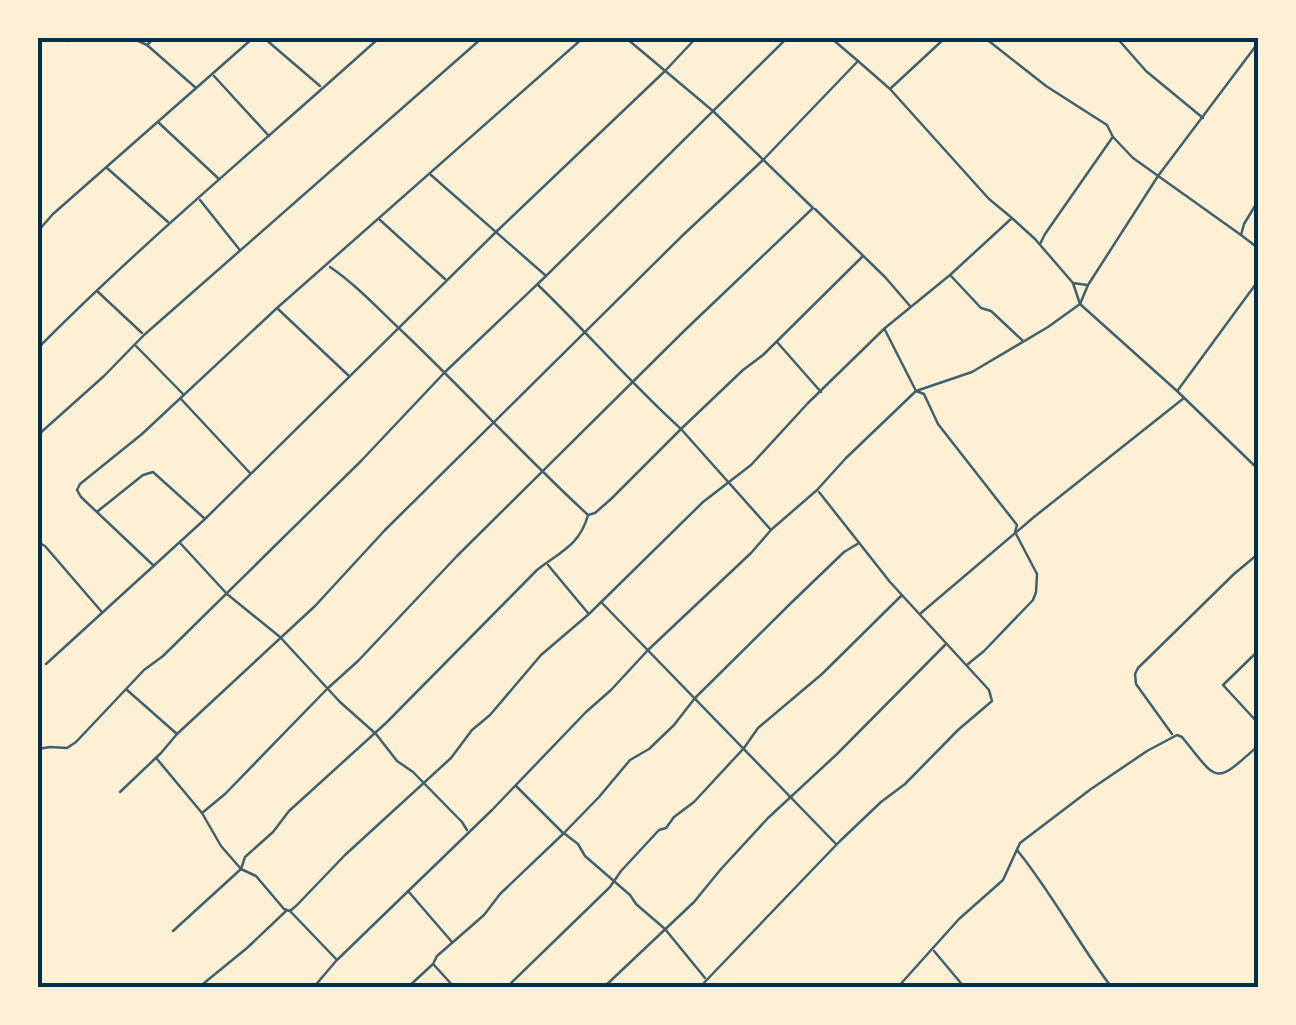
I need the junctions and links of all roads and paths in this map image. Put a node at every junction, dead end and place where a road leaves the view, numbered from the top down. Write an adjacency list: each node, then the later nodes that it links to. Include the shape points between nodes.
1 (132, 38): 17 (street)
2 (154, 38): 17 (street)
3 (253, 38): 21 (street)
4 (264, 38): 23 (street)
5 (365, 38): 18 (street)
6 (379, 38): 18 (street)
7 (482, 38): 46 (street)
8 (583, 38): 32 (street)
9 (626, 38): 20 (street)
10 (696, 38): 20 (street)
11 (787, 38): 25 (street)
12 (831, 38): 19 (street)
13 (945, 38): 24 (street)
14 (984, 38): 29 (street, via 1107,125)
15 (1117, 38): 26 (street)
16 (1258, 43): 26 (street)
17 (147, 44): 22 (street)
18 (372, 44): 23 (street)
19 (858, 60): 24 (street); 30 (street)
20 (665, 71): 25 (street); 42 (street)
21 (213, 75): 22 (street); 28 (street)
22 (196, 88): 27 (street)
23 (322, 88): 28 (street)
24 (890, 90): 38 (street)
25 (714, 111): 30 (street); 50 (street)
26 (1203, 118): 33 (street)
27 (158, 122): 31 (street); 34 (street)
28 (269, 136): 34 (street)
29 (1112, 137): 33 (street); 44 (street)
30 (764, 160): 37 (street); 62 (street)
31 (106, 166): 40 (street); 41 (street)
32 (429, 174): 39 (street); 42 (street)
33 (1158, 176): 43 (street); 55 (street)
34 (219, 180): 35 (street)
35 (199, 199): 40 (street); 46 (street)
36 (1258, 201): 43 (street)
37 (814, 208): 47 (street); 70 (street)
38 (1012, 218): 44 (street); 49 (street)
39 (379, 219): 48 (street); 52 (street)
40 (170, 224): 56 (street)
41 (38, 231)
42 (496, 231): 50 (street); 52 (street)
43 (1241, 235): 45 (street)
44 (1040, 244): 53 (street)
45 (1258, 248)
46 (240, 251): 63 (street)
47 (862, 257): 58 (street); 65 (street)
48 (327, 266): 59 (street); 60 (street)
49 (950, 275): 58 (street); 64 (street)
50 (546, 276): 54 (street)
51 (1258, 280): 72 (street)
52 (447, 281): 60 (street)
53 (1072, 283): 55 (street); 57 (street)
54 (537, 284): 62 (street); 68 (street)
55 (1088, 285): 57 (street)
56 (96, 290): 63 (street); 67 (street)
57 (1080, 304): 64 (street); 72 (street)
58 (910, 306): 61 (street)
59 (277, 308): 69 (street); 74 (street)
60 (398, 328): 68 (street); 69 (street)
61 (885, 328): 71 (street); 73 (street)
62 (587, 332): 70 (street); 76 (street)
63 (144, 335): 66 (street)
64 (1024, 340): 71 (street, via 972,372)
65 (776, 341): 73 (street); 77 (street)
66 (135, 345): 74 (street); 78 (street)
67 (38, 348)
68 (445, 372): 76 (street); 95 (street)
69 (349, 377): 81 (street)
70 (634, 382): 77 (street); 80 (street)
71 (916, 391): 83 (street); 88 (street, via 1017,525)
72 (1177, 391): 75 (street)
73 (822, 392): 82 (street)
74 (182, 396): 81 (street); 84 (street, via 80,484 81,497)
75 (1184, 398): 79 (street); 88 (street)
76 (495, 422): 80 (street); 101 (street)
77 (681, 429): 82 (street); 85 (street)
78 (38, 435)
79 (1258, 469)
80 (542, 472): 85 (street); 108 (street)
81 (250, 473): 86 (street)
82 (728, 481): 87 (street); 97 (street)
83 (817, 490): 87 (street); 91 (street)
84 (97, 512): 86 (street, via 154,472); 94 (street)
85 (588, 514): 93 (street, via 584,530)
86 (205, 519): 90 (street)
87 (771, 530): 103 (street)
88 (1015, 532): 100 (street); 106 (street, via 1036,574 1036,592)
89 (38, 542): 98 (street)
90 (180, 542): 94 (street); 95 (street)
91 (859, 542): 96 (street); 109 (street)
92 (1258, 554): 113 (street, via 1135,674)
93 (546, 563): 99 (street); 112 (street)
94 (154, 566): 98 (street)
95 (228, 594): 101 (street); 107 (street)
96 (902, 595): 100 (street); 115 (street)
97 (600, 600): 99 (street); 103 (street)
98 (102, 612): 105 (street)
99 (589, 614): 118 (street, via 541,655)
100 (920, 614): 102 (street)
101 (280, 638): 108 (street); 111 (street)
102 (946, 644): 106 (street); 121 (street)
103 (648, 650): 109 (street); 119 (street)
104 (1258, 651): 110 (street, via 1223,685)
105 (46, 664)
106 (966, 666): 125 (street, via 989,690 990,704)
107 (126, 689): 111 (street); 116 (street, via 67,748)
108 (328, 689): 112 (street); 122 (street)
109 (695, 698): 115 (street); 124 (street)
110 (1258, 723)
111 (176, 734): 117 (street)
112 (376, 734): 118 (street); 127 (street, via 289,811)
113 (1173, 736): 114 (street, via 1182,737 1217,774); 126 (street, via 1052,816)
114 (1258, 746)
115 (744, 748): 121 (street); 128 (street)
116 (38, 749)
117 (156, 758): 120 (street); 122 (street)
118 (421, 783): 123 (street); 130 (street)
119 (515, 785): 123 (street); 124 (street)
120 (120, 792)
121 (790, 796): 125 (street); 131 (street)
122 (202, 813): 127 (street)
123 (468, 832): 129 (street)
124 (564, 833): 128 (street); 133 (street)
125 (837, 845): 137 (street)
126 (1017, 850): 134 (street, via 1003,880); 147 (street)
127 (241, 868): 130 (street); 132 (street)
128 (614, 882): 131 (street); 142 (street)
129 (406, 890): 133 (street); 135 (street)
130 (289, 910): 135 (street); 138 (street)
131 (665, 929): 137 (street); 143 (street)
132 (174, 930)
133 (452, 942): 136 (street)
134 (933, 950): 145 (street); 146 (street)
135 (337, 960): 139 (street)
136 (432, 964): 140 (street); 141 (street)
137 (705, 979): 144 (street)
138 (198, 988)
139 (313, 988)
140 (406, 988)
141 (455, 988)
142 (506, 988)
143 (603, 988)
144 (699, 988)
145 (898, 988)
146 (965, 988)
147 (1112, 988)

